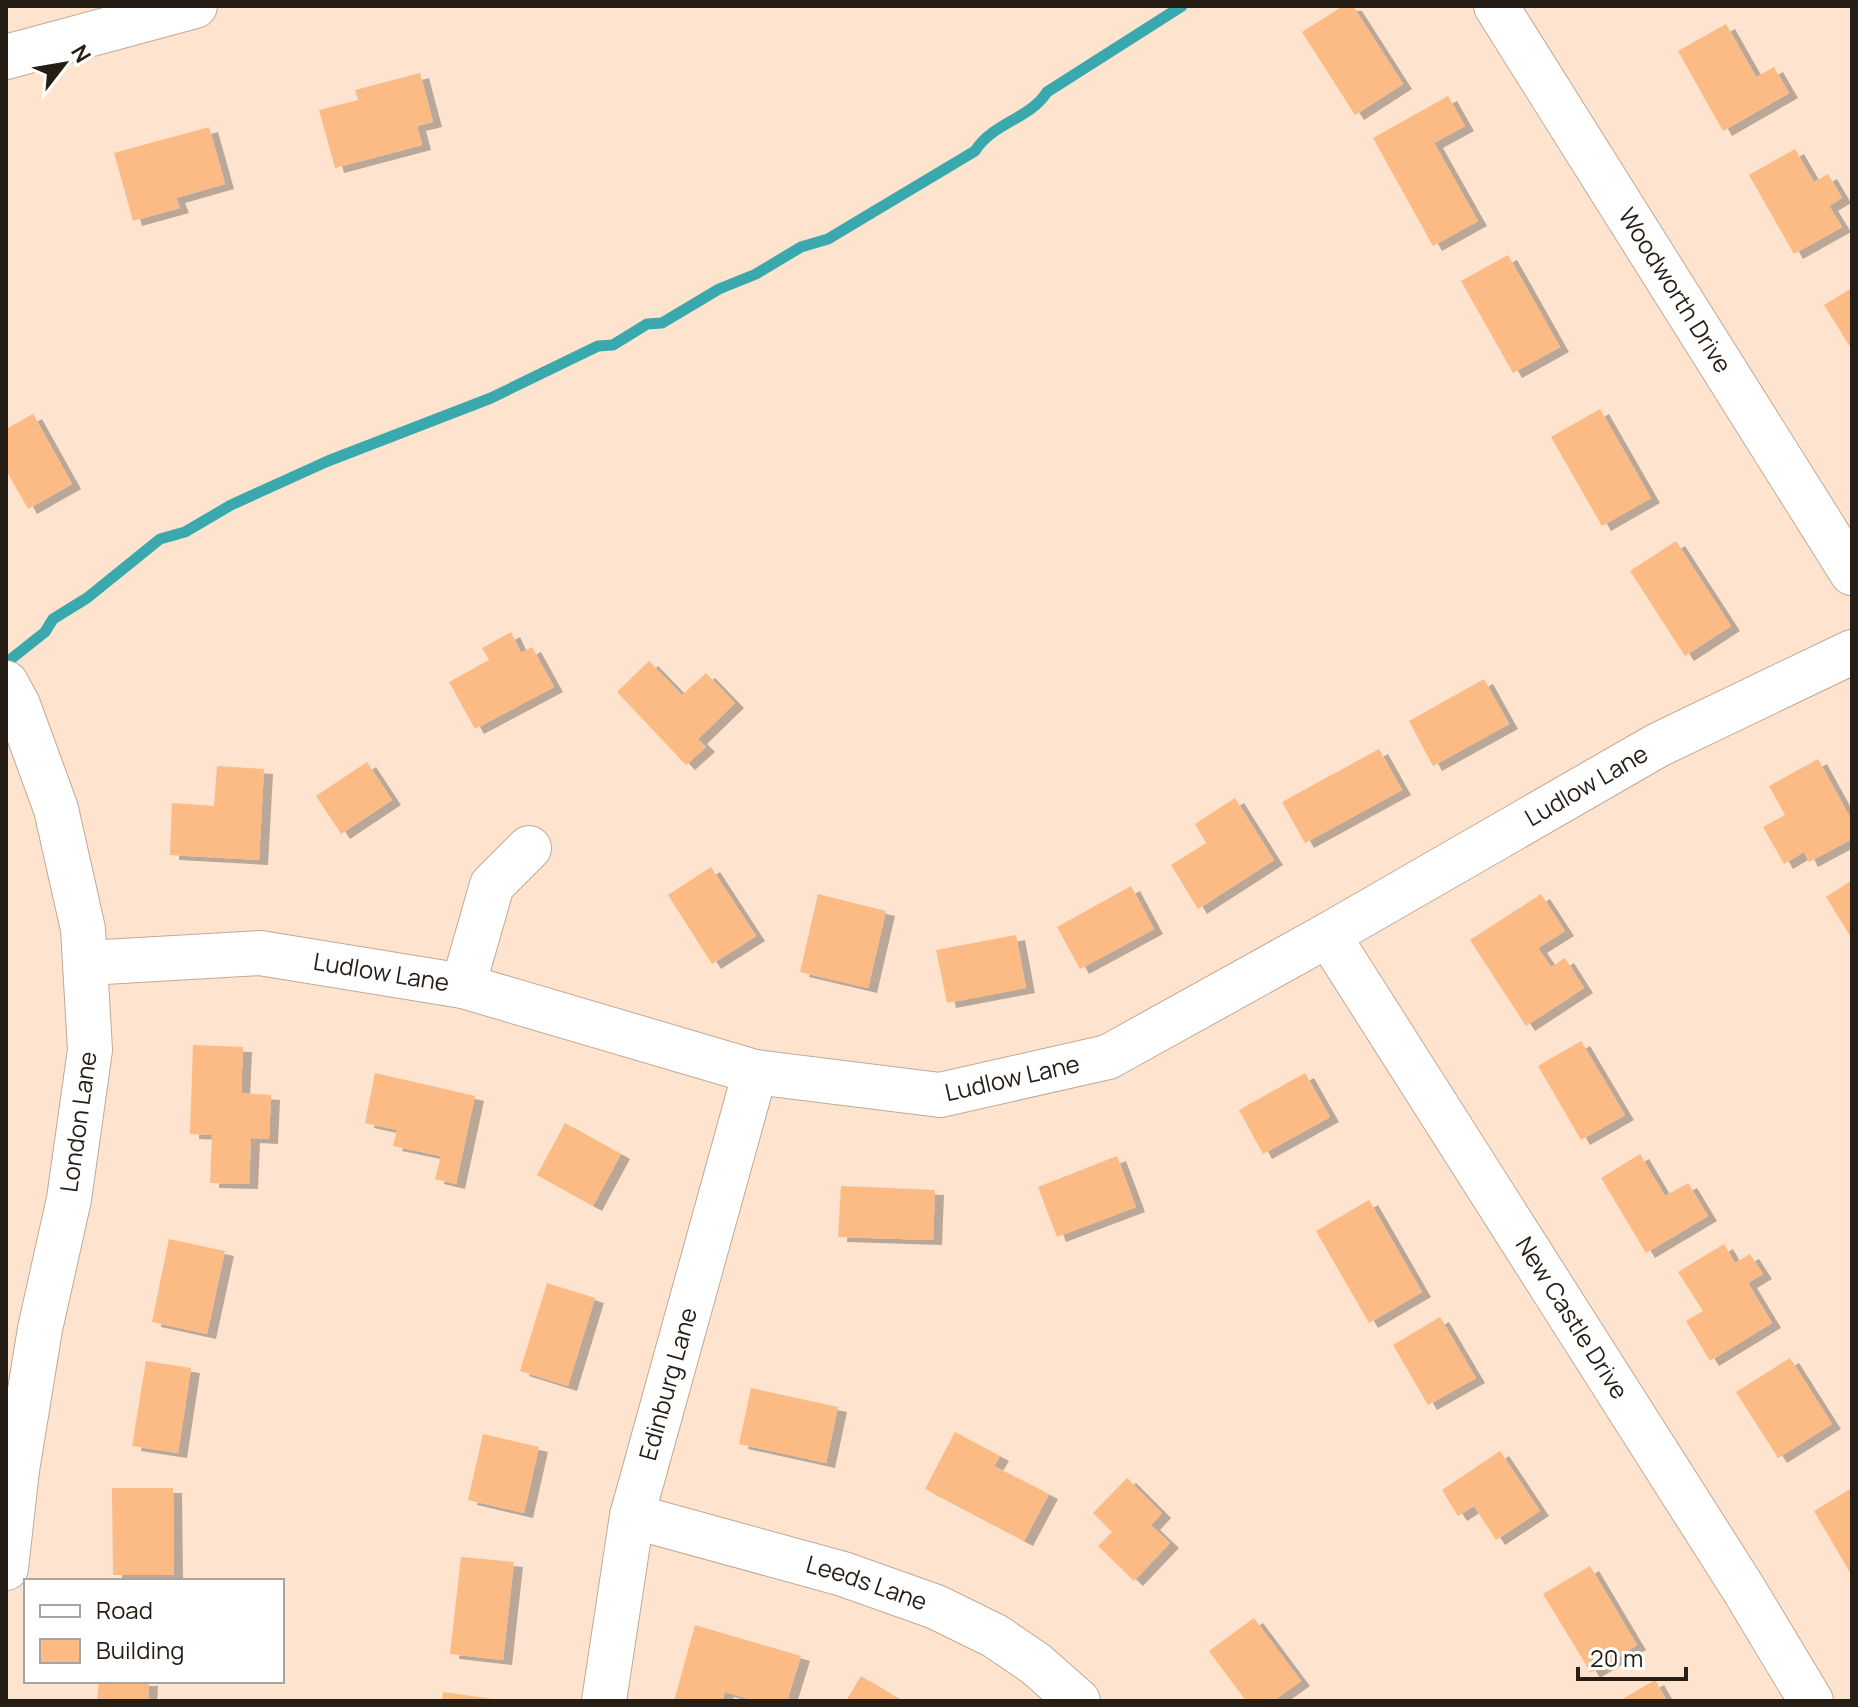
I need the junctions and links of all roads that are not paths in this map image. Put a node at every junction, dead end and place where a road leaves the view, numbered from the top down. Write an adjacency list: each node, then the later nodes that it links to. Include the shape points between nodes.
1 (195, 6): 3 (street)
2 (1496, 6): 4 (street, Woodworth Drive)
3 (6, 57)
4 (1852, 573)
5 (1852, 652): 8 (street, Ludlow Lane, via 1658,745)
6 (6, 683): 9 (street, London Lane, via 56,809)
7 (529, 848): 10 (street, via 492,885)
8 (1328, 935): 11 (street, Ludlow Lane, via 1108,1057 940,1095); 16 (street, New Castle Drive)
9 (87, 963): 10 (street, Ludlow Lane, via 260,953); 13 (street, London Lane, via 88,1065 69,1199 17,1470)
10 (463, 986): 11 (street, Ludlow Lane)
11 (755, 1072): 12 (street, Edinburg Lane)
12 (632, 1516): 14 (street, Edinburg Lane); 15 (street, Leeds Lane, via 843,1574 936,1607 995,1636)
13 (6, 1568)
14 (604, 1701)
15 (1078, 1701)
16 (1811, 1701)

